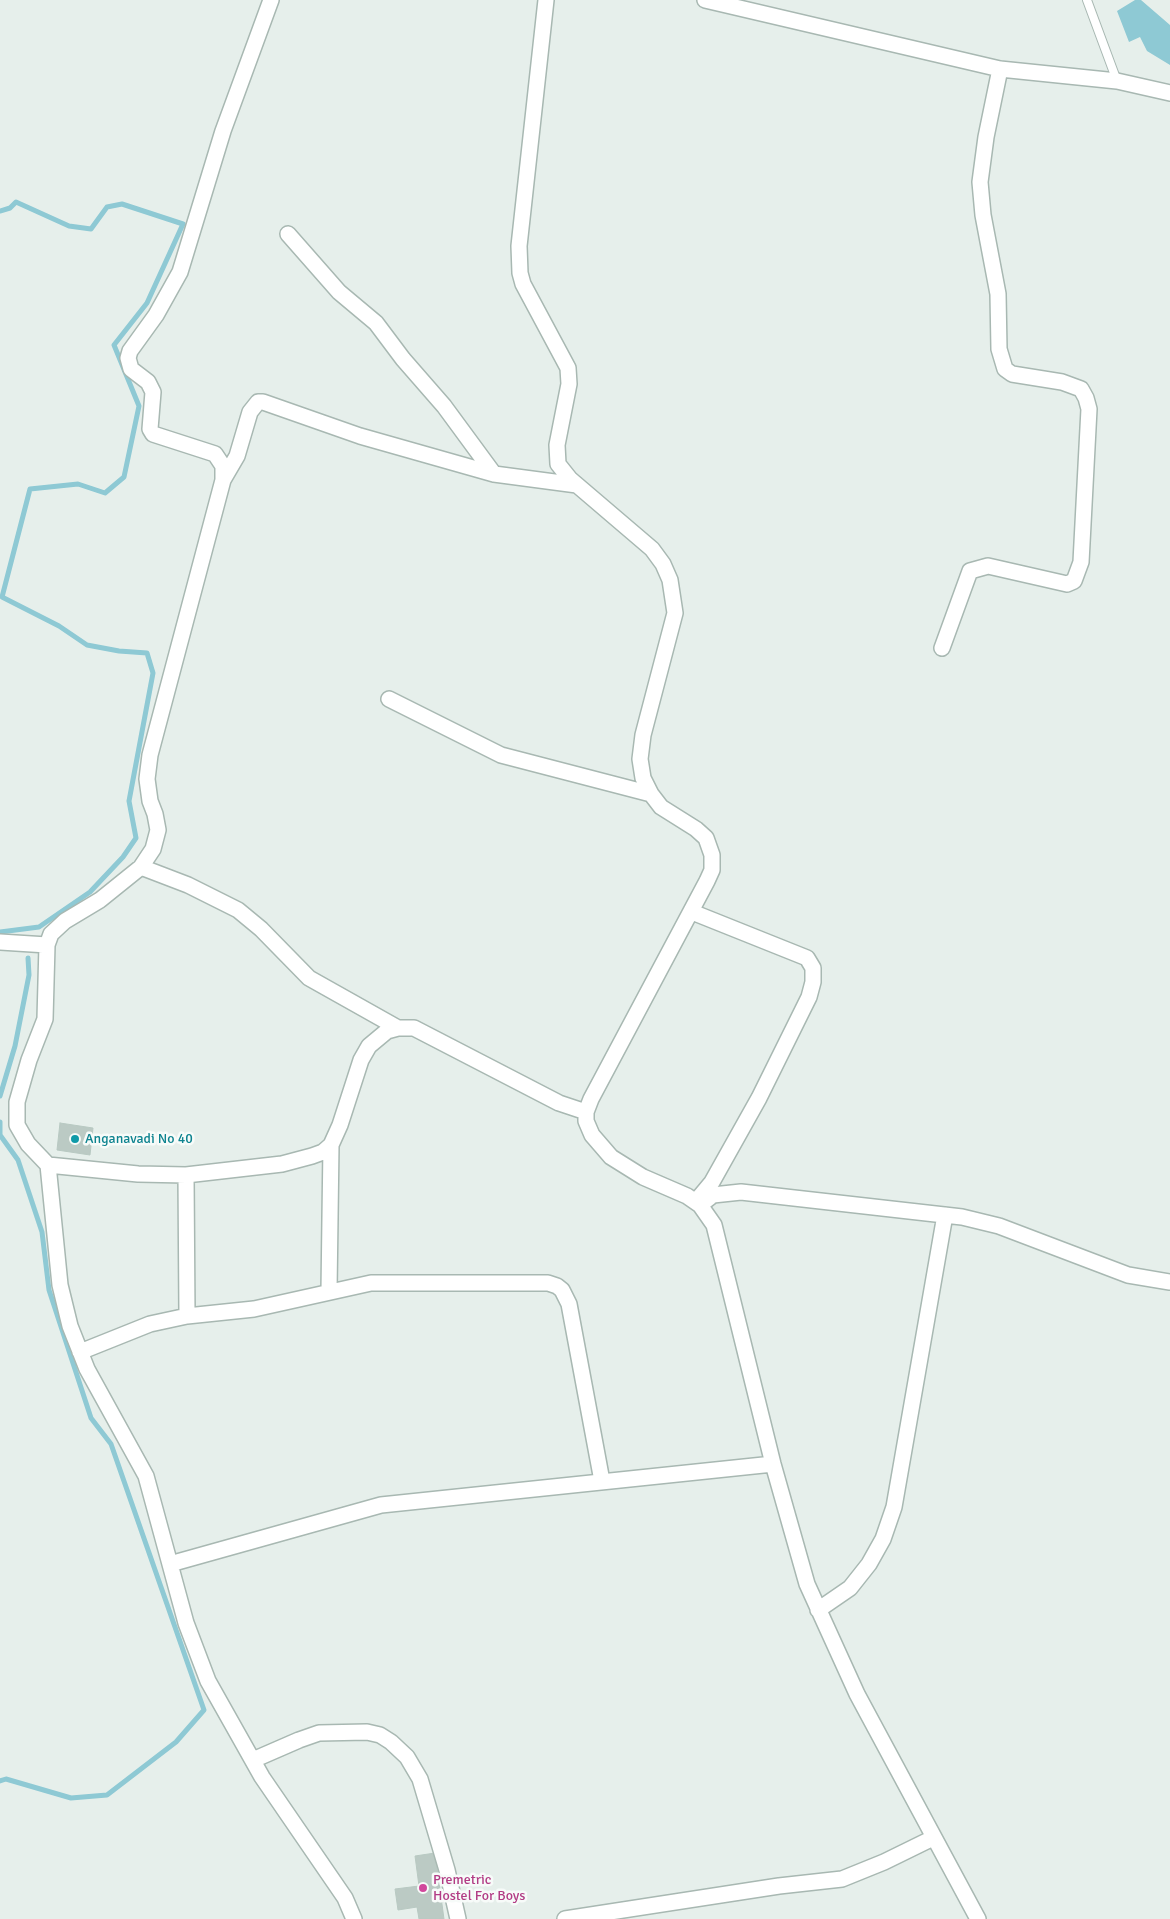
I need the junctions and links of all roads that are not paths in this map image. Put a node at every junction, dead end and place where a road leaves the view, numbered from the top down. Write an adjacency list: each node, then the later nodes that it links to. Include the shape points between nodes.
1 (271, 0): 10 (street, via 223,131 180,272 128,358 131,369 148,382 153,392 150,429 153,434 215,454 223,466)
2 (546, 0): 11 (street, via 519,262 523,284 568,368 569,384 556,456 558,464)
3 (704, 0): 5 (street)
4 (1087, 0): 6 (lane)
5 (1000, 69): 6 (street); 12 (street, via 980,182 998,294 999,349 1005,369 1012,374 1062,382 1081,389 1086,398 1089,409 1081,562 1074,581 1066,584 988,566 970,571)
6 (1117, 81): 7 (street)
7 (1170, 93)
8 (288, 234): 9 (street, via 339,292 376,323)
9 (494, 474): 10 (street, via 360,436 258,402 250,412 237,456); 11 (street)
10 (223, 480): 15 (street, via 150,755 147,779 158,830 153,849)
11 (577, 485): 14 (street, via 652,549 670,580 676,613 643,735 640,759 643,778)
12 (942, 648)
13 (389, 699): 14 (street, via 501,755)
14 (651, 794): 16 (street, via 661,807 696,829 710,846 712,870)
15 (141, 867): 18 (street, via 100,900 65,920 51,934); 19 (street, via 188,885 238,910 310,978)
16 (692, 912): 20 (street); 24 (street, via 808,958 813,982 809,997 759,1098)
17 (0, 942): 18 (street)
18 (47, 945): 22 (street, via 45,1019 28,1060 17,1102 17,1125 28,1144)
19 (398, 1028): 20 (street, via 414,1028 558,1103); 21 (street, via 377,1037 369,1046)
20 (586, 1112): 24 (street, via 592,1135 611,1157)
21 (331, 1145): 23 (street, via 323,1152 282,1164); 27 (street)
22 (48, 1165): 23 (street); 29 (street, via 60,1286)
23 (186, 1175): 28 (street)
24 (697, 1204): 25 (street, via 713,1195 741,1192); 30 (street, via 714,1225)
25 (945, 1215): 26 (street, via 999,1226 1128,1275); 33 (street, via 894,1507 883,1539 869,1564 850,1588)
26 (1170, 1282)
27 (329, 1291): 28 (street, via 254,1310); 31 (street, via 370,1283 558,1286 569,1304)
28 (187, 1316): 29 (street, via 150,1324)
29 (80, 1352): 32 (street, via 146,1476)
30 (774, 1464): 31 (street); 33 (street, via 807,1584)
31 (602, 1481): 32 (street, via 381,1505)
32 (170, 1564): 34 (street, via 186,1623 208,1681)
33 (818, 1610): 35 (street, via 857,1694)
34 (253, 1760): 36 (street, via 345,1898); 37 (street, via 319,1734 367,1732 391,1742 407,1758 420,1779)
35 (933, 1838): 38 (street, via 842,1879); 39 (street)
36 (354, 1919)
37 (458, 1919)
38 (565, 1919)
39 (978, 1919)

